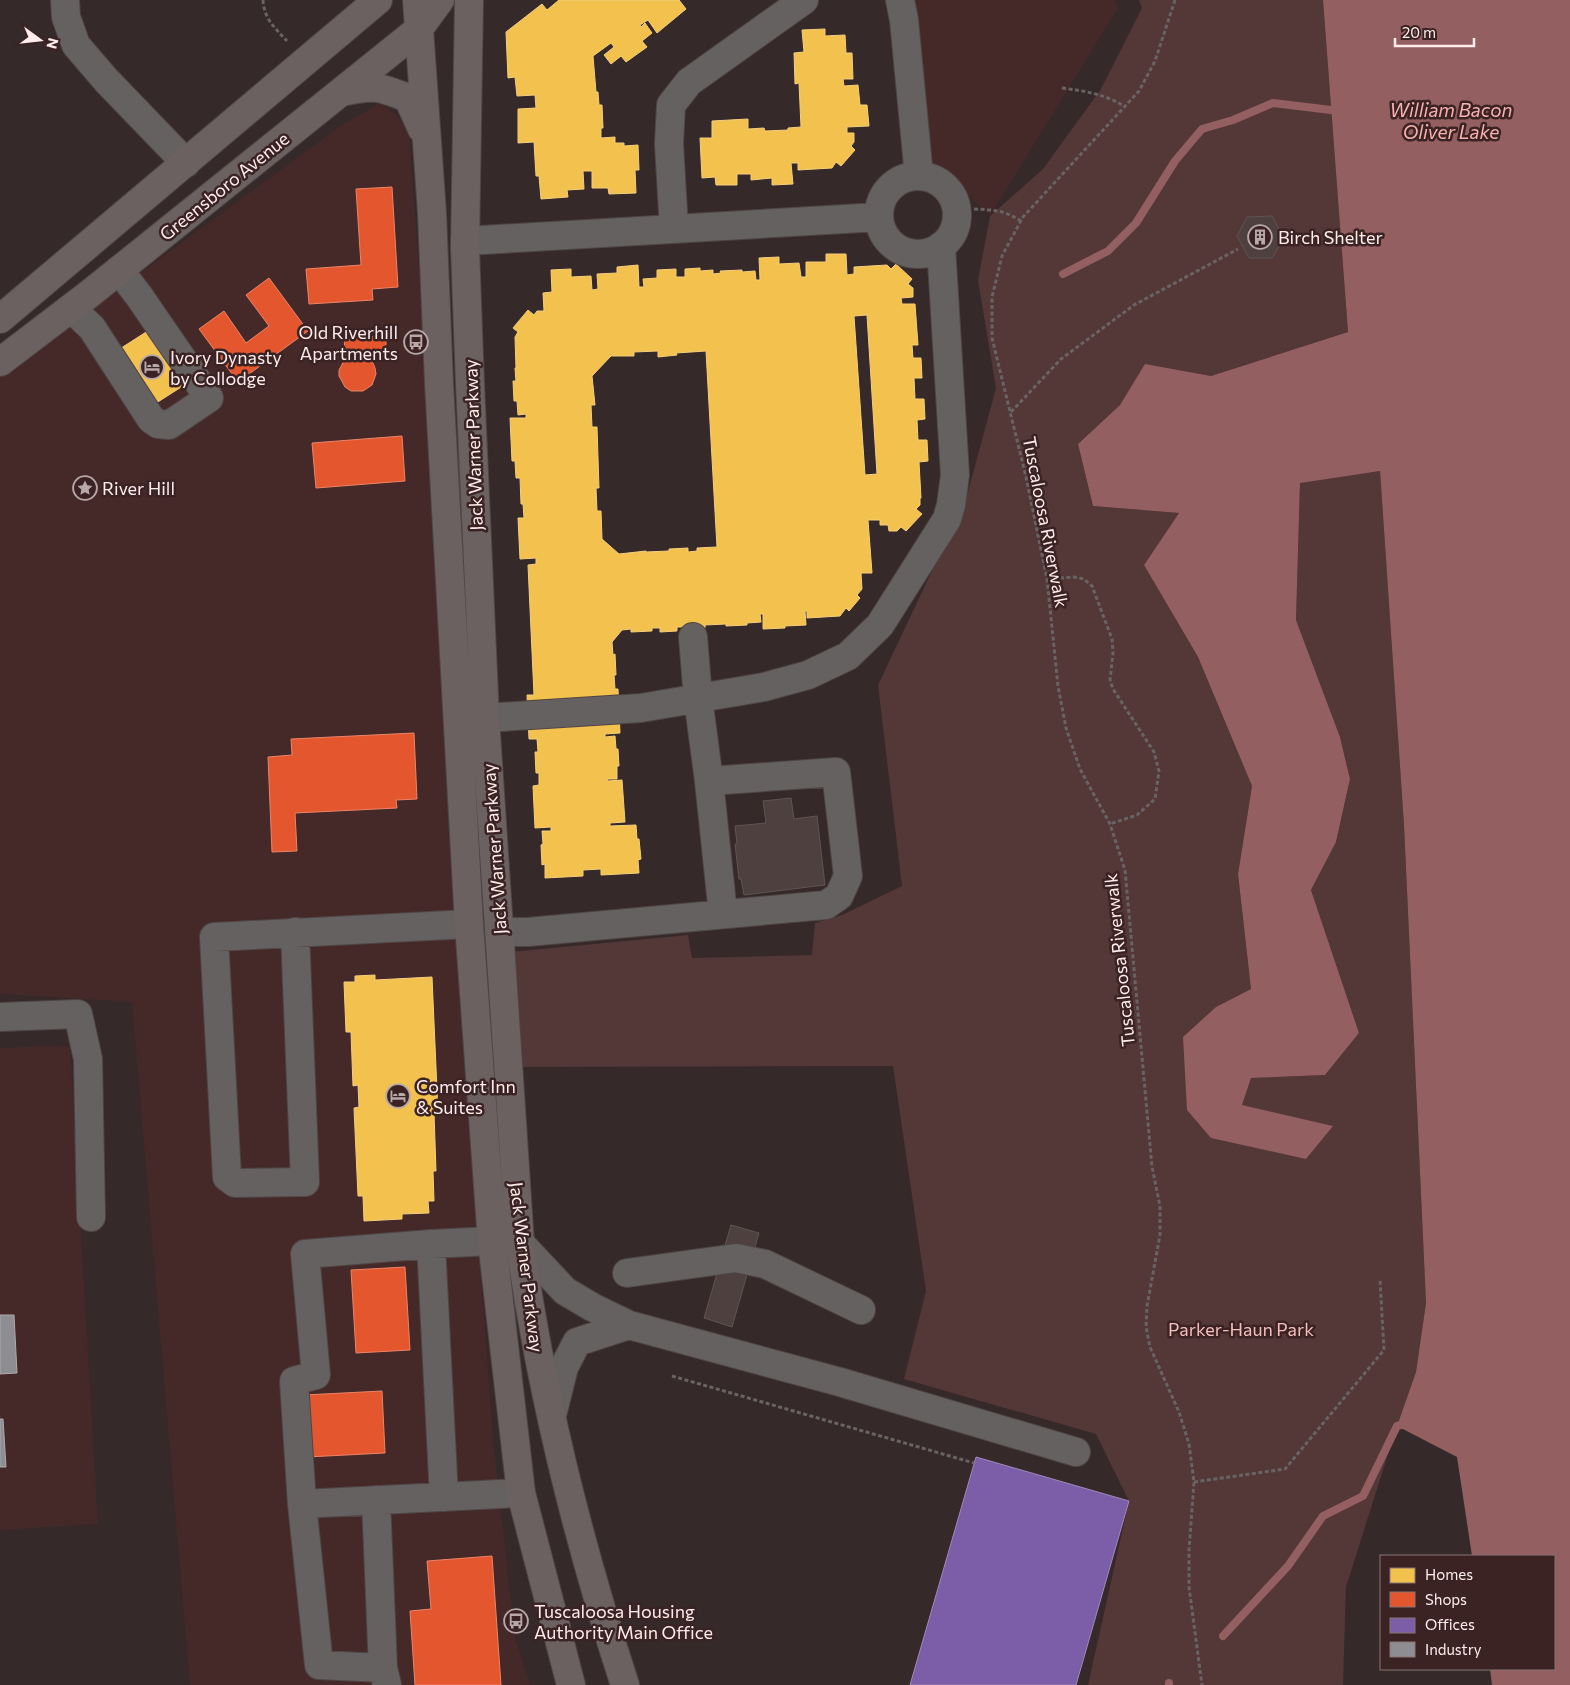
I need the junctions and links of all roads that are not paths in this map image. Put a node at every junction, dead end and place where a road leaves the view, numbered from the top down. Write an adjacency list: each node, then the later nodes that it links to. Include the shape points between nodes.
1 (65, 0): 11 (street, via 66,17 76,45)
2 (378, 0): 11 (main road)
3 (417, 0): 8 (main road, Jack Warner Parkway)
4 (440, 0): 8 (main road, Greensboro Avenue)
5 (469, 0): 15 (main road, Jack Warner Parkway)
6 (804, 0): 14 (street, via 689,82 671,105 669,144)
7 (900, 0): 12 (street)
8 (418, 30): 9 (main road, Greensboro Avenue); 10 (main road, Jack Warner Parkway)
9 (342, 92): 10 (main road, via 367,86 408,98); 17 (main road, Greensboro Avenue)
10 (427, 140): 26 (main road, Jack Warner Parkway)
11 (186, 163): 19 (main road)
12 (919, 176): 13 (street, via 896,183 886,192 880,204); 16 (street, via 942,184 955,205 954,229)
13 (879, 217): 14 (street); 16 (street, via 889,242 900,250 925,254)
14 (674, 229): 15 (street)
15 (465, 241): 23 (main road, Jack Warner Parkway)
16 (941, 246): 22 (street, via 955,474 947,519 880,625 848,656 808,675 764,687)
17 (119, 270): 18 (main road, Greensboro Avenue); 18 (street, via 209,398 169,425 158,424 92,328)
18 (72, 308): 20 (main road, Greensboro Avenue)
19 (0, 319)
20 (0, 362)
21 (693, 637): 22 (street)
22 (698, 698): 23 (street, via 641,708); 24 (street)
23 (485, 718): 28 (main road, Jack Warner Parkway)
24 (709, 781): 25 (street); 25 (street, via 836,772 848,876 839,896 826,905)
25 (723, 914): 28 (street)
26 (469, 924): 27 (street); 31 (main road, Jack Warner Parkway)
27 (295, 932): 27 (street, via 305,1182 235,1183 226,1178 214,937)
28 (500, 932): 32 (main road, Jack Warner Parkway)
29 (0, 1017): 30 (street, via 78,1014 88,1059)
30 (90, 1217)
31 (492, 1241): 33 (street); 39 (main road, Jack Warner Parkway)
32 (520, 1243): 36 (street, via 565,1291); 37 (main road, Jack Warner Parkway, via 533,1329)
33 (431, 1244): 40 (street); 42 (street, via 305,1254 316,1375 294,1381)
34 (627, 1273): 35 (street, via 736,1258 765,1264)
35 (862, 1310)
36 (630, 1325): 37 (street, via 577,1342 564,1366); 38 (street, via 840,1382)
37 (552, 1415): 45 (main road, Jack Warner Parkway, via 585,1554)
38 (1076, 1452)
39 (520, 1493): 40 (street); 44 (main road, Jack Warner Parkway)
40 (444, 1497): 41 (street)
41 (376, 1500): 42 (street); 43 (street)
42 (302, 1504): 43 (street, via 319,1665)
43 (385, 1677)
44 (571, 1685)
45 (626, 1685)

